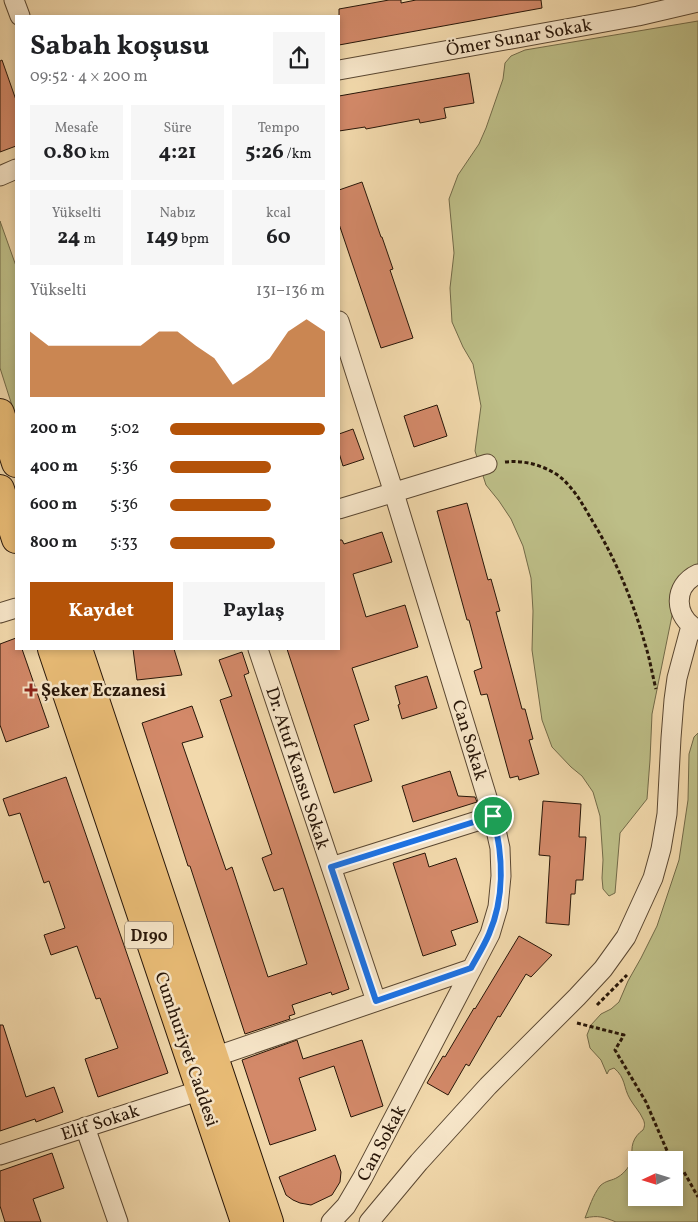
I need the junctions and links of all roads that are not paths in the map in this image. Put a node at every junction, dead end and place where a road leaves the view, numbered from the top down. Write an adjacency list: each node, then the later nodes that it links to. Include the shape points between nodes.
1 (14, 0): 4 (street)
2 (698, 2): 3 (street, Ömer Sunar Sokak)
3 (637, 8): 5 (street, Ömer Sunar Sokak)
4 (20, 15)
5 (340, 70)
6 (15, 169): 7 (street)
7 (0, 176)
8 (340, 324): 13 (street, Can Sokak)
9 (0, 413): 10 (highway)
10 (15, 460)
11 (487, 464): 13 (street)
12 (0, 489): 15 (highway)
13 (394, 493): 14 (street); 23 (street, Can Sokak)
14 (340, 509)
15 (15, 537)
16 (698, 574): 19 (street, via 685,583 679,601 684,620)
17 (15, 608): 18 (street)
18 (0, 613)
19 (695, 628): 35 (street, via 677,678 667,814 661,849 653,878 626,937 603,969 482,1092)
20 (52, 650): 28 (highway, Cumhuriyet Caddesi / D190)
21 (78, 650): 27 (highway, Cumhuriyet Caddesi / D190)
22 (258, 650): 24 (street, Dr. Atuf Kansu Sokak)
23 (493, 816): 24 (street); 25 (street, Can Sokak, via 500,848 498,907 490,934)
24 (331, 867): 26 (street, Dr. Atuf Kansu Sokak)
25 (471, 968): 26 (street); 34 (street, Can Sokak, via 363,1178 346,1206)
26 (376, 1001): 27 (street)
27 (214, 1057): 33 (highway, Cumhuriyet Caddesi / D190)
28 (201, 1090): 29 (street, Elif Sokak); 32 (highway, Cumhuriyet Caddesi / D190)
29 (85, 1127): 30 (street, Elif Sokak); 31 (street)
30 (0, 1155)
31 (118, 1222)
32 (245, 1222)
33 (269, 1222)
34 (331, 1222)
35 (369, 1222)

